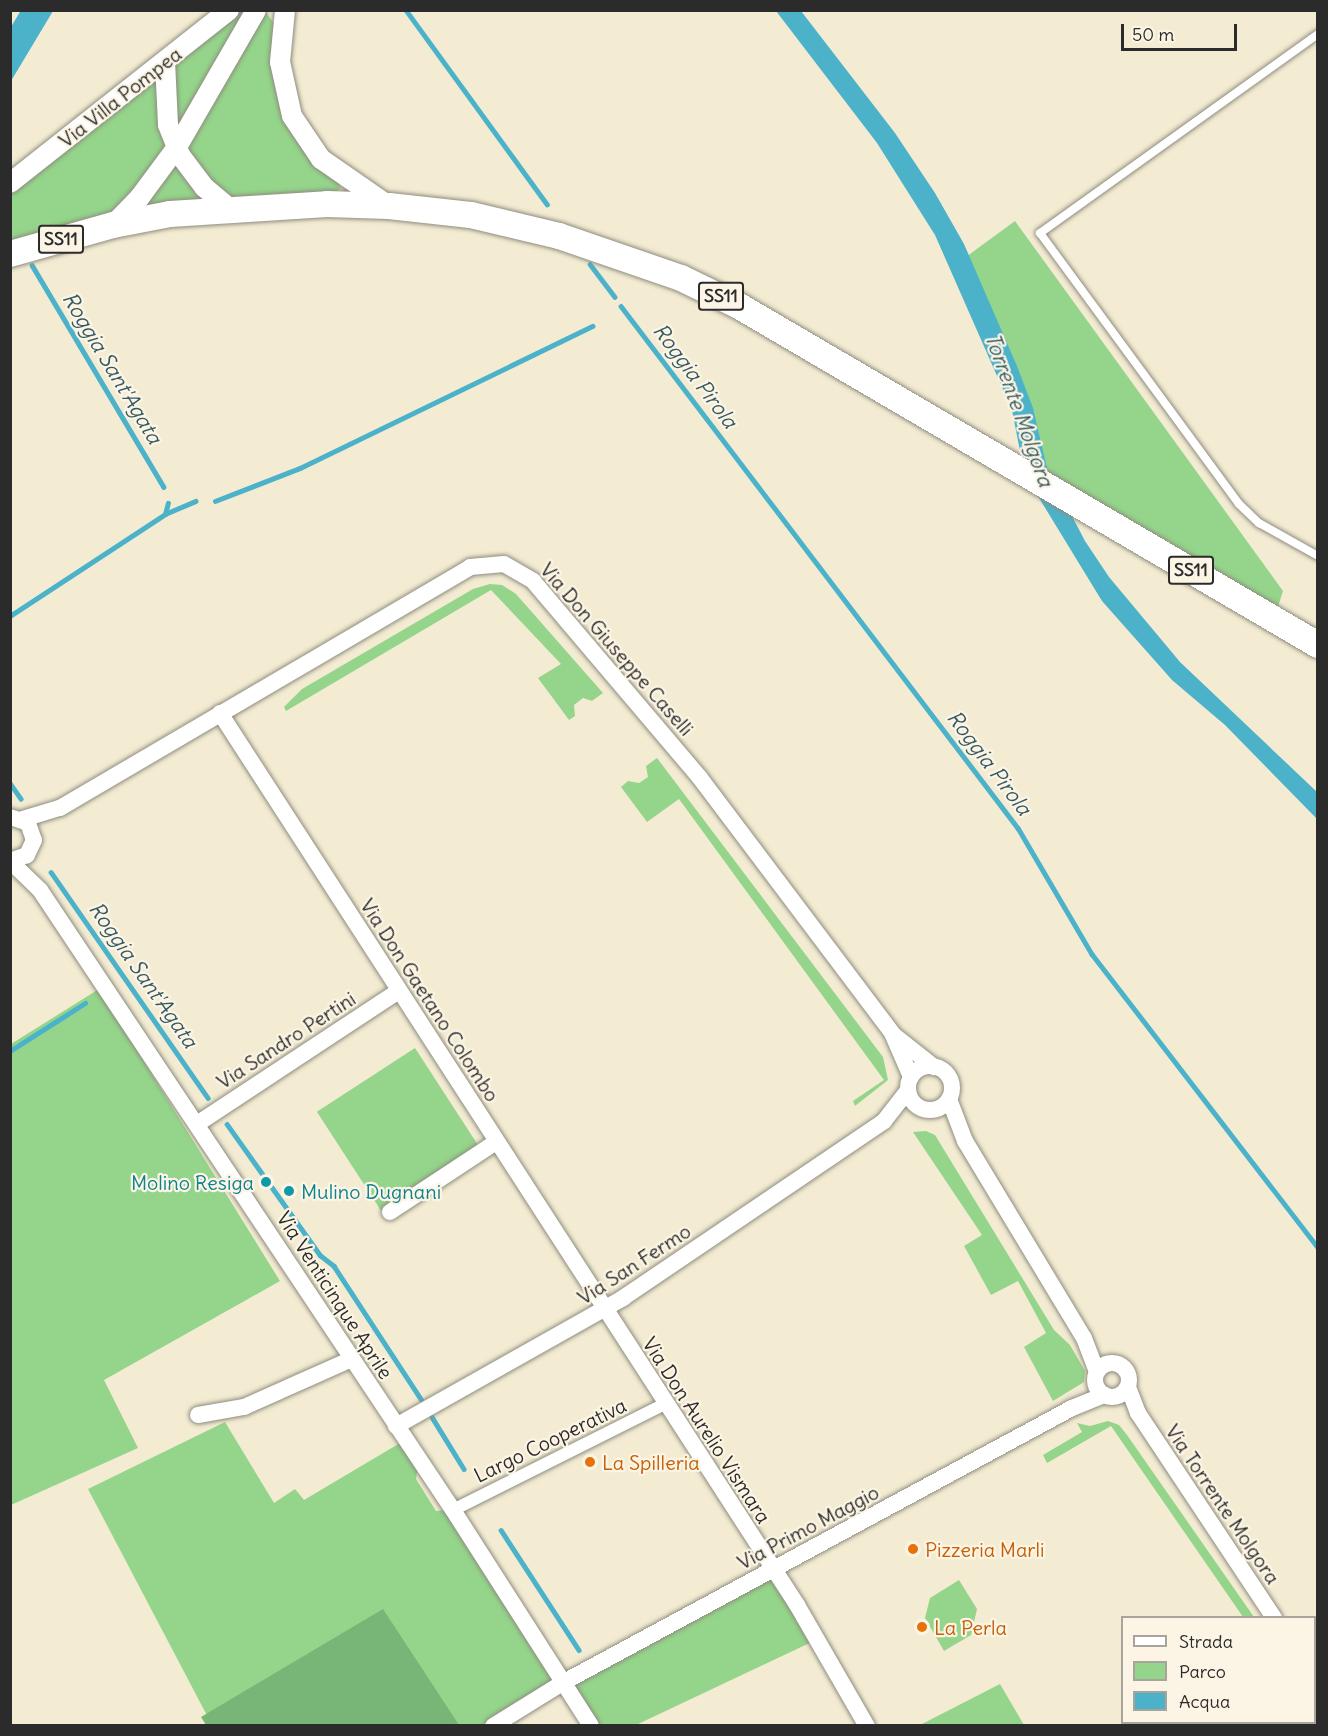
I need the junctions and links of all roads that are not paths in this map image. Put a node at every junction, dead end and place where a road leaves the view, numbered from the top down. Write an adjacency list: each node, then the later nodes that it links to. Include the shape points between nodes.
1 (229, 10): 5 (street, Via Villa Pompea)
2 (256, 10): 6 (street)
3 (285, 10): 8 (street, via 280,62 292,116 321,159)
4 (1317, 34): 12 (lane, via 1040,233 1239,504 1259,523)
5 (165, 61): 6 (street, via 166,116); 7 (street, Via Villa Pompea)
6 (177, 147): 9 (street, via 198,180); 10 (street)
7 (10, 183)
8 (389, 206): 9 (main road, SS11); 13 (main road, SS11, via 513,224 681,278 765,320)
9 (229, 208): 10 (main road)
10 (113, 225): 11 (main road, SS11)
11 (10, 254)
12 (1317, 556)
13 (1317, 645)
14 (220, 713): 15 (street, Via Don Giuseppe Caselli); 20 (street, Via Don Gaetano Colombo); 21 (street, Via Don Giuseppe Caselli, via 470,567 496,563 513,567 531,579 584,638 700,778)
15 (60, 808): 16 (street, Via Don Giuseppe Caselli); 17 (street, Via Don Giuseppe Caselli)
16 (14, 817): 17 (street, Via Venticinque Aprile, via 32,828)
17 (32, 845): 18 (street); 19 (street, Via Venticinque Aprile)
18 (10, 861): 19 (street, Via Venticinque Aprile)
19 (40, 890): 27 (street, Via Venticinque Aprile)
20 (399, 991): 27 (street, Via Sandro Pertini); 29 (street, Via Don Gaetano Colombo)
21 (892, 1033): 22 (street, Via Don Giuseppe Caselli); 23 (street, Via Don Giuseppe Caselli)
22 (934, 1067): 23 (street, via 923,1067); 24 (street, Via Torrente Molgora, via 950,1079)
23 (909, 1083): 25 (street, Via Torrente Molgora, via 911,1100); 26 (street)
24 (949, 1099): 25 (street); 28 (street, Via Torrente Molgora)
25 (927, 1110): 26 (street); 28 (street, Via Torrente Molgora)
26 (884, 1121): 31 (street, Via San Fermo)
27 (197, 1125): 33 (street, Via Venticinque Aprile)
28 (965, 1141): 32 (street, Via Torrente Molgora)
29 (496, 1142): 30 (street); 31 (street, Via Don Gaetano Colombo)
30 (390, 1212)
31 (605, 1310): 37 (street, Via Don Aurelio Vismara); 40 (street, Via San Fermo)
32 (1084, 1338): 34 (street, Via Torrente Molgora); 35 (street, Via Torrente Molgora)
33 (352, 1359): 39 (street, via 244,1407); 40 (street, Via Venticinque Aprile)
34 (1111, 1362): 35 (street); 36 (street, Via Torrente Molgora, via 1127,1371)
35 (1096, 1376): 36 (street, Via Torrente Molgora); 38 (street, Via Primo Maggio)
36 (1116, 1393): 38 (street, Via Primo Maggio); 43 (street, Via Torrente Molgora, via 1138,1413)
37 (665, 1404): 41 (street, Largo Cooperativa); 42 (street, Via Don Aurelio Vismara)
38 (1072, 1408): 42 (street, Via Primo Maggio)
39 (198, 1415)
40 (396, 1426): 41 (street, Via Venticinque Aprile)
41 (453, 1510): 44 (street, Via Venticinque Aprile)
42 (772, 1571): 44 (street, Via Primo Maggio); 47 (street, Via Don Aurelio Vismara, via 818,1639)
43 (1273, 1616)
44 (564, 1682): 45 (street, Via Primo Maggio); 46 (street, Via Venticinque Aprile)
45 (493, 1725)
46 (591, 1725)
47 (867, 1725)

